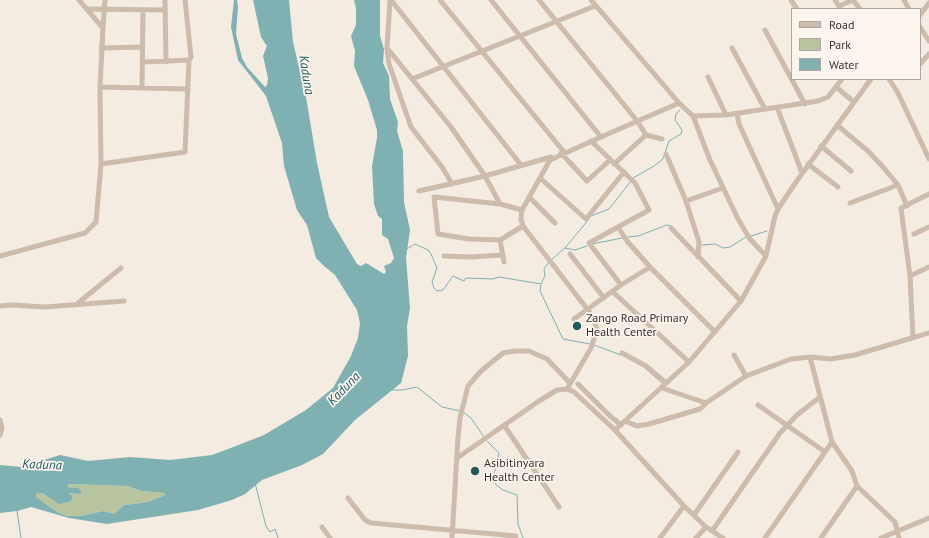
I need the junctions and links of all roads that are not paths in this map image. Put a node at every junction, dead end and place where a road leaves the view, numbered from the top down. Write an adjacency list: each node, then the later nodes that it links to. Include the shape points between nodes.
1 (79, 0): 15 (street)
2 (105, 0): 16 (street)
3 (165, 0): 18 (street)
4 (185, 0): 32 (street, via 191,57)
5 (390, 0): 28 (street); 36 (street)
6 (440, 0): 30 (street)
7 (491, 0): 24 (street)
8 (539, 0): 20 (street)
9 (592, 0): 12 (street)
10 (835, 0): 13 (street)
11 (929, 3): 19 (street)
12 (595, 6): 20 (street); 48 (street)
13 (840, 8): 14 (street, via 853,0)
14 (859, 8)
15 (88, 9): 16 (street); 21 (street)
16 (106, 9): 17 (street); 21 (street)
17 (143, 10): 18 (street); 26 (street)
18 (165, 10): 34 (street)
19 (921, 14)
20 (556, 22): 24 (street); 55 (street)
21 (103, 28): 27 (street)
22 (921, 29): 25 (street)
23 (765, 30): 38 (street)
24 (520, 37): 30 (street); 58 (street)
25 (929, 41)
26 (143, 47): 27 (street); 33 (street)
27 (101, 48): 44 (street)
28 (387, 48): 39 (street); 75 (street, via 389,64 411,127)
29 (732, 48): 51 (street)
30 (483, 52): 36 (street); 62 (street)
31 (929, 54): 35 (street)
32 (189, 60): 34 (street); 46 (street)
33 (144, 62): 34 (street); 45 (street)
34 (166, 62)
35 (921, 63)
36 (443, 67): 39 (street); 69 (street)
37 (708, 76): 53 (street)
38 (791, 78)
39 (412, 79): 73 (street)
40 (792, 80): 49 (street)
41 (870, 80): 47 (street)
42 (890, 80): 65 (street)
43 (839, 82): 47 (street); 49 (street, via 828,97)
44 (100, 87): 45 (street); 67 (street)
45 (142, 88): 46 (street)
46 (188, 89): 67 (street, via 185,152)
47 (854, 102): 56 (street)
48 (679, 103): 54 (street); 55 (street)
49 (805, 104): 50 (street)
50 (777, 107): 51 (street); 72 (street)
51 (765, 109): 52 (street)
52 (737, 113): 53 (street); 86 (street, via 739,124)
53 (726, 115): 54 (street)
54 (693, 116): 78 (street)
55 (638, 122): 57 (street); 58 (street)
56 (837, 125): 61 (street); 76 (street, via 868,151)
57 (646, 135): 59 (street); 66 (street)
58 (601, 136): 60 (street)
59 (662, 139)
60 (591, 141): 62 (street); 66 (street)
61 (822, 146): 68 (street); 70 (street)
62 (563, 153): 64 (street); 66 (street, via 587,181)
63 (666, 154): 82 (street)
64 (552, 157): 69 (street); 74 (street)
65 (929, 159)
66 (612, 162): 71 (street)
67 (101, 164): 97 (street, via 98,214 92,228 69,238)
68 (808, 164): 72 (street); 77 (street)
69 (520, 165): 73 (street)
70 (851, 171)
71 (624, 172): 74 (street, via 586,219); 90 (street, via 635,183 649,210)
72 (802, 173): 86 (street)
73 (485, 176): 75 (street); 84 (street)
74 (540, 178): 81 (street)
75 (452, 184): 79 (street)
76 (898, 185): 83 (street); 85 (street)
77 (838, 187)
78 (723, 188): 82 (street); 99 (street, via 746,234)
79 (419, 191)
80 (929, 194): 85 (street)
81 (530, 198): 87 (street); 88 (street)
82 (686, 201): 100 (street, via 699,242)
83 (850, 203)
84 (500, 204): 87 (street); 94 (street, via 434,197 438,234)
85 (907, 206): 105 (street, via 901,208)
86 (778, 209): 99 (street)
87 (522, 210): 89 (street)
88 (555, 223)
89 (523, 226): 94 (street); 113 (street)
90 (618, 226): 102 (street, via 626,241); 106 (street, via 589,243)
91 (929, 226): 93 (street)
92 (671, 228): 100 (street)
93 (914, 234)
94 (500, 240): 96 (street)
95 (570, 254): 108 (street)
96 (503, 255): 98 (street); 101 (street)
97 (0, 256)
98 (444, 256)
99 (766, 256): 110 (street)
100 (698, 257): 110 (street)
101 (504, 262)
102 (650, 267): 106 (street); 115 (street)
103 (929, 267): 105 (street)
104 (121, 268): 111 (street)
105 (910, 276): 117 (street)
106 (621, 285): 107 (street)
107 (613, 292): 108 (street); 121 (street)
108 (604, 298): 113 (street)
109 (124, 301): 111 (street)
110 (741, 301): 115 (street)
111 (78, 303): 112 (street, via 45,307)
112 (0, 306)
113 (587, 311): 114 (street); 125 (street, via 597,329 593,346)
114 (574, 319)
115 (716, 332): 121 (street)
116 (929, 333): 117 (street)
117 (913, 338): 120 (street, via 849,356 826,359)
118 (622, 353): 123 (street, via 646,366)
119 (734, 356): 122 (street)
120 (810, 357): 122 (street, via 790,359); 127 (street)
121 (689, 362): 123 (street)
122 (746, 376): 128 (street)
123 (666, 383): 126 (street)
124 (578, 384): 131 (street, via 610,416)
125 (569, 386): 132 (street, via 557,390); 134 (street); 139 (street, via 548,359 529,351 503,353 468,386 460,418)
126 (662, 388): 128 (street); 131 (street)
127 (820, 397): 133 (street); 136 (street)
128 (706, 404): 131 (street, via 700,409 649,424 638,426)
129 (758, 405): 133 (street)
130 (0, 420): 135 (street)
131 (623, 423): 134 (street)
132 (504, 424): 139 (street); 143 (street)
133 (786, 426): 138 (street); 150 (street)
134 (615, 430): 142 (street)
135 (0, 435)
136 (832, 442): 138 (street); 140 (street, via 852,472)
137 (738, 452): 144 (street)
138 (825, 452): 157 (street)
139 (457, 458): 149 (street)
140 (857, 486): 148 (street, via 891,517); 158 (street)
141 (348, 498): 149 (street, via 365,520 371,522)
142 (684, 506): 144 (street); 154 (street)
143 (559, 507)
144 (694, 515): 147 (street)
145 (929, 518): 148 (street)
146 (322, 527): 152 (street)
147 (706, 527): 150 (street); 155 (street)
148 (897, 530): 159 (street); 160 (street)
149 (452, 531): 151 (street); 153 (street)
150 (712, 532): 156 (street)
151 (516, 536)
152 (330, 538)
153 (452, 538)
154 (660, 538)
155 (696, 538)
156 (723, 538)
157 (765, 538)
158 (821, 538)
159 (881, 538)
160 (899, 538)

